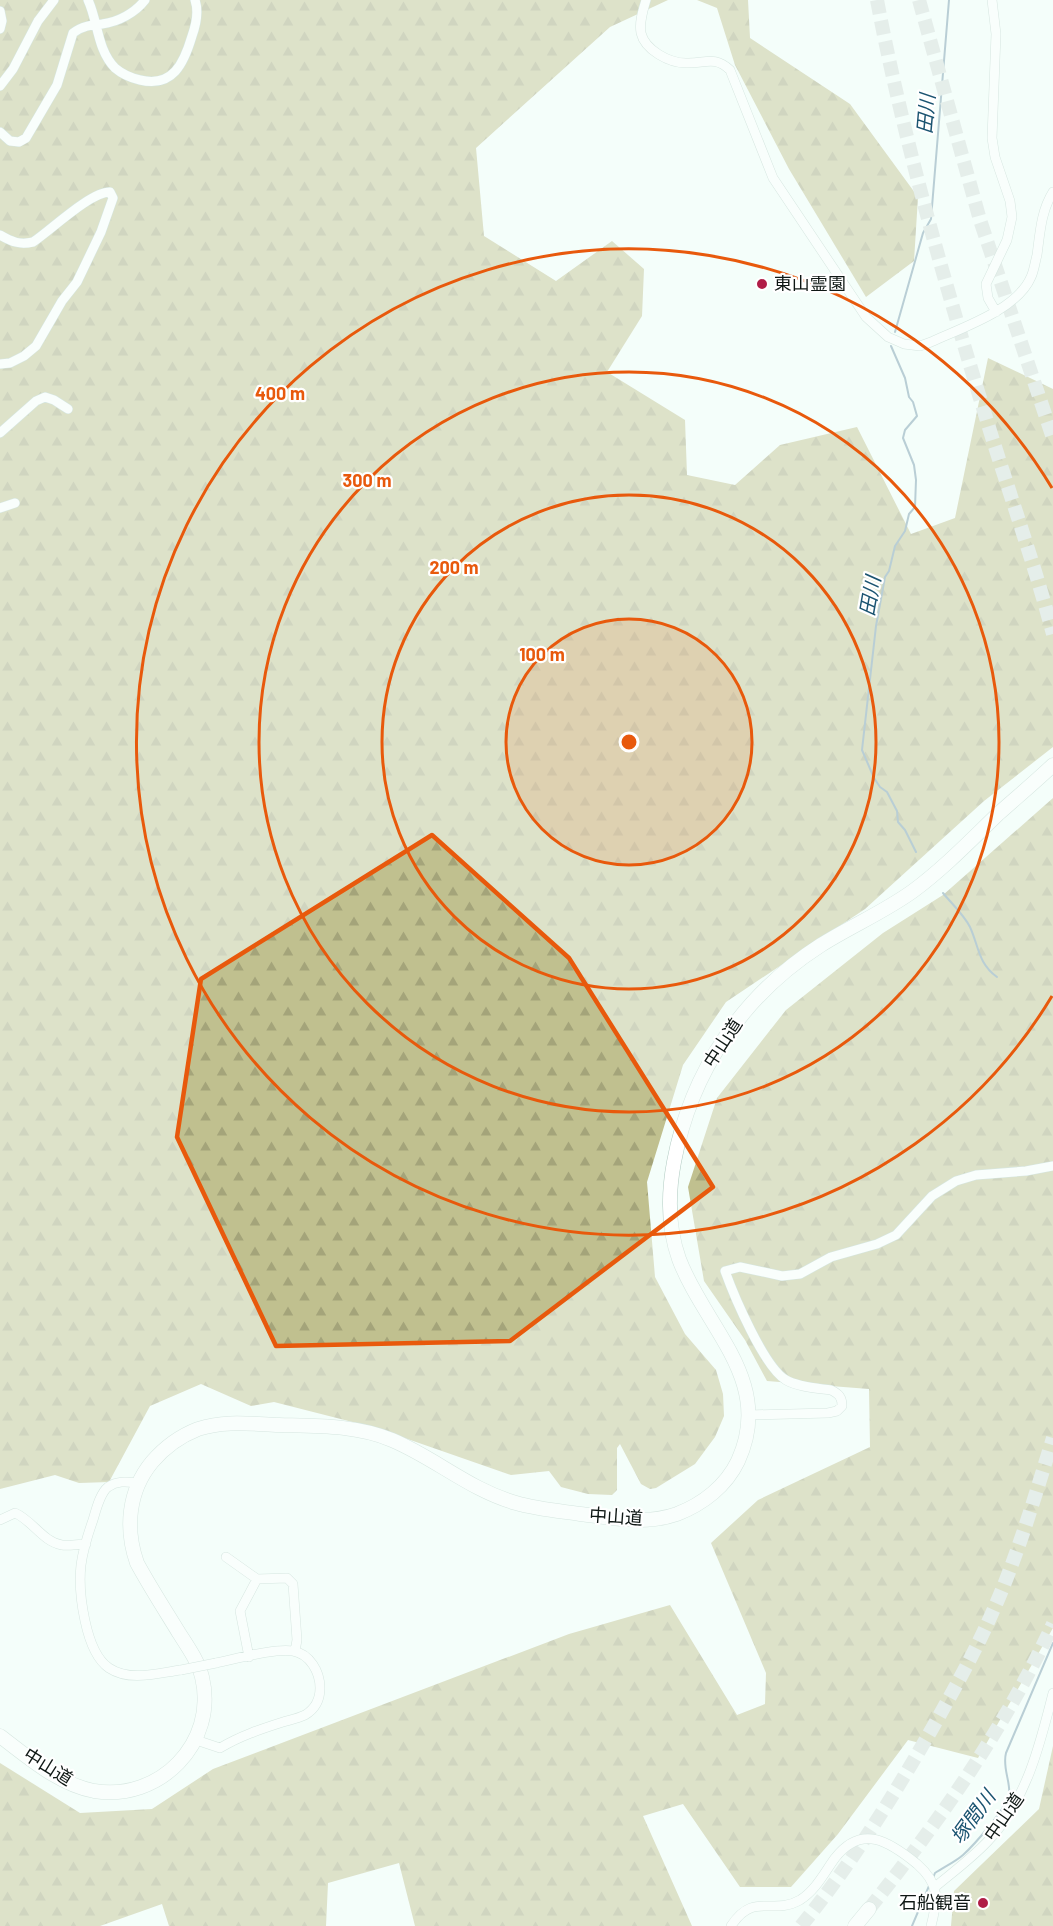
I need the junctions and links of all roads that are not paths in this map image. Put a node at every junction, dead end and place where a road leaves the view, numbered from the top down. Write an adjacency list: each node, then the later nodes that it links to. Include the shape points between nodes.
1 (54, 0): 10 (street)
2 (88, 0): 8 (street)
3 (145, 0): 8 (street, via 115,21)
4 (195, 0): 8 (street, via 197,15 183,60 177,71 159,82 137,80 115,68)
5 (645, 0): 14 (street, via 641,34 649,46 673,61 715,60 730,70 773,178 866,317 888,337 920,346)
6 (992, 0): 14 (street, via 996,34 992,138 1012,217 1007,240 986,284)
7 (0, 11): 9 (street)
8 (96, 24): 11 (street, via 73,33 57,85 26,138 10,141)
9 (0, 29)
10 (0, 86)
11 (0, 132)
12 (1053, 192): 14 (street, via 1041,221 1031,278 1019,294)
13 (0, 235): 15 (street, via 13,243 33,242 92,198 110,192 113,198 77,282 36,346 10,363)
14 (996, 312)
15 (0, 364)
16 (68, 409): 17 (street, via 45,397)
17 (0, 433)
18 (15, 503): 19 (street)
19 (0, 508)
20 (1053, 765): 22 (highway, 中山道, via 924,882 779,976 729,1031 695,1089 672,1168 673,1239 698,1300 739,1367)
21 (1053, 1166): 22 (street, via 966,1177 932,1196 896,1235 831,1257 800,1274 782,1276 740,1267 725,1271 735,1300 776,1371 786,1380 838,1393 842,1400 837,1411 828,1413)
22 (749, 1415): 23 (highway, 中山道, via 744,1446 735,1467 714,1493 681,1512 654,1519 624,1520 510,1502 390,1439 323,1426 233,1423 198,1429 166,1448)
23 (139, 1483): 25 (street, via 118,1482 106,1488); 32 (highway, 中山道, via 130,1522 133,1550 144,1576 200,1670 205,1708)
24 (0, 1520): 25 (street, via 15,1513 60,1545)
25 (86, 1544): 29 (street, bridge, via 81,1589 88,1634 96,1656 108,1668 140,1676)
26 (226, 1557): 27 (street)
27 (256, 1580): 28 (street, via 287,1578 293,1584); 29 (street, via 240,1611)
28 (295, 1651): 29 (street); 32 (street, via 316,1669 320,1694 315,1706 305,1714 238,1737 220,1748)
29 (249, 1657)
30 (1053, 1693): 33 (street, 中山道, via 1028,1778 1005,1821 971,1858)
31 (0, 1736): 32 (highway, 中山道, via 70,1783 93,1791 117,1792 147,1786 170,1772)
32 (196, 1740)
33 (935, 1887): 35 (street, via 928,1875 897,1848 872,1839 852,1842 805,1897 787,1905 753,1906 744,1910); 37 (street)
34 (869, 1910): 36 (highway)
35 (731, 1926)
36 (855, 1926)
37 (931, 1926)

